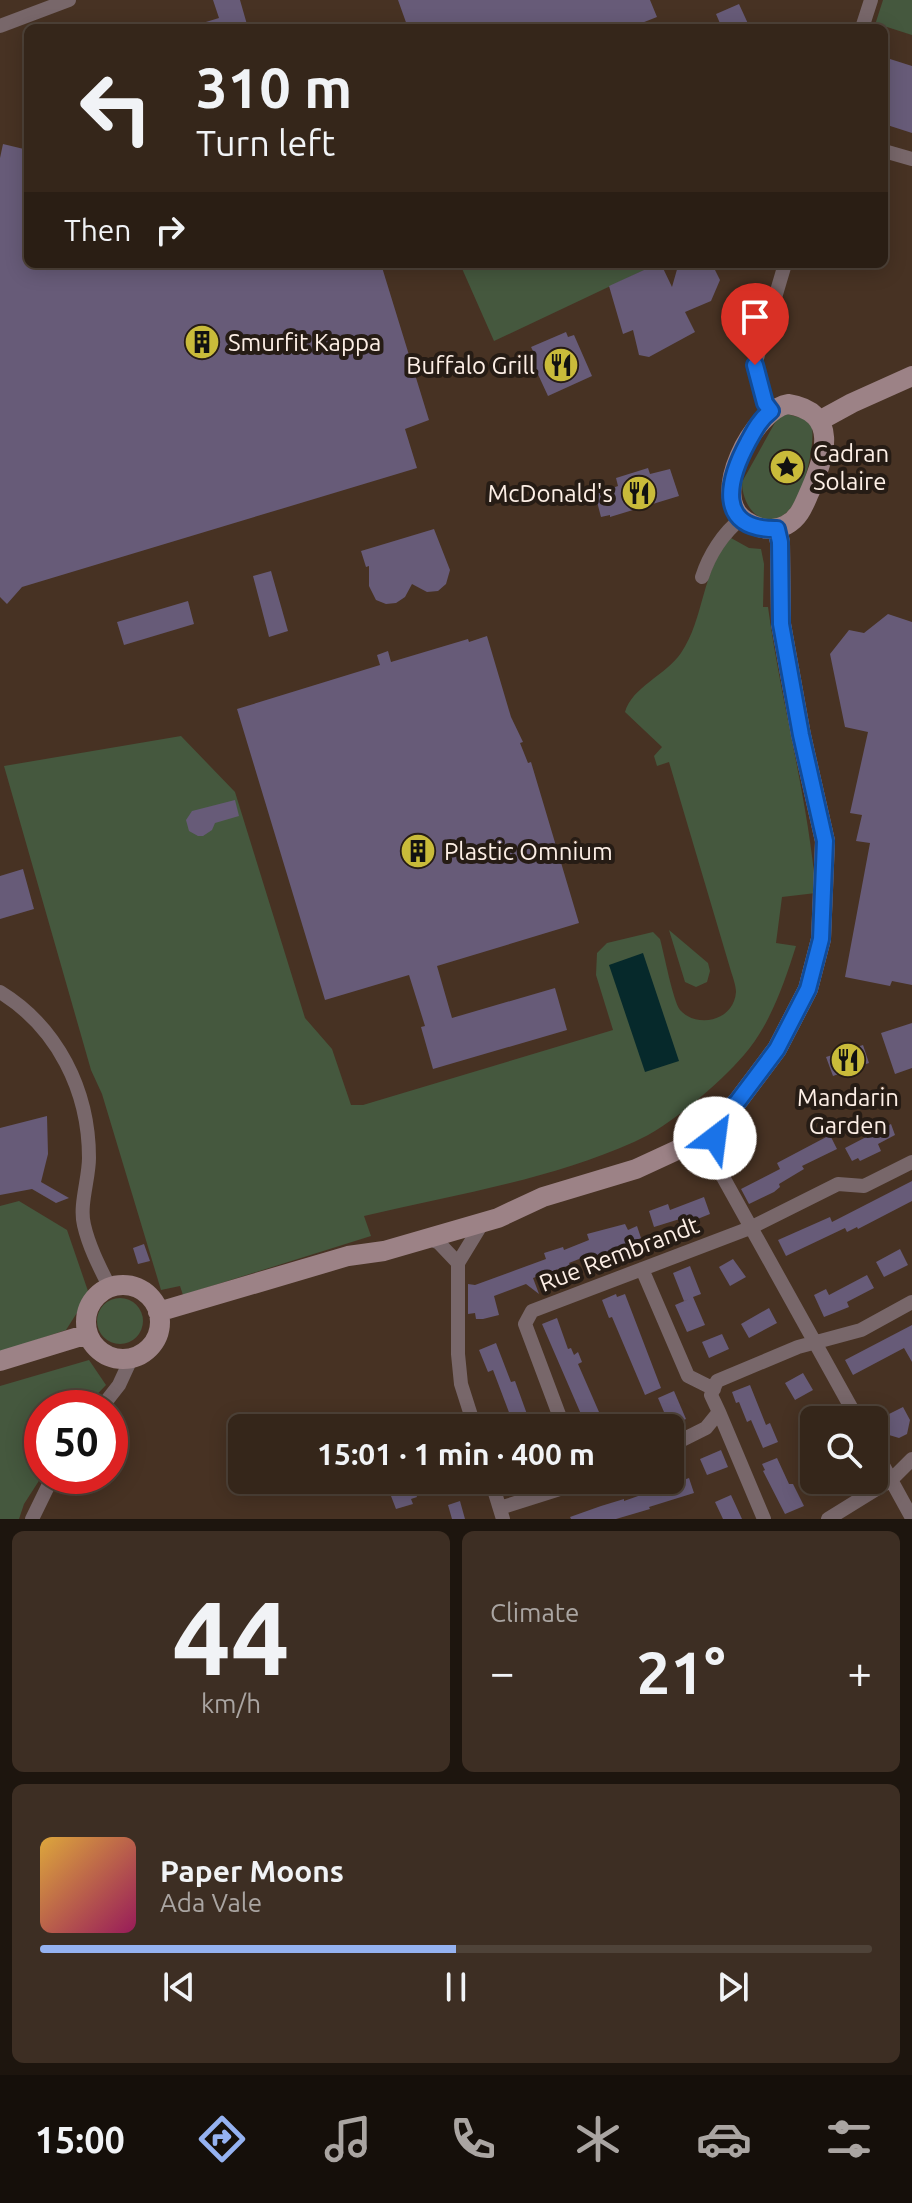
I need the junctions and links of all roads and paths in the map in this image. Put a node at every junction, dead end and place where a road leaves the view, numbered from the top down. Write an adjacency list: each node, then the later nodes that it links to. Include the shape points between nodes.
1 (69, 0): 4 (street)
2 (871, 0): 3 (street)
3 (863, 24)
4 (0, 26)
5 (888, 152): 6 (street)
6 (912, 159)
7 (784, 268): 9 (street, via 755,365)
8 (912, 376): 10 (main road)
9 (771, 411): 10 (main road, via 788,404 802,407); 11 (main road, via 755,430 731,479 732,502)
10 (819, 421): 12 (main road, via 824,446 812,486 799,515)
11 (741, 519): 12 (main road); 13 (street, via 707,561)
12 (777, 529): 15 (main road, via 781,624 825,841 821,939 808,989 777,1049 712,1129 703,1124 690,1128 686,1136)
13 (702, 577)
14 (0, 992): 24 (street, via 45,1029 69,1065 89,1158 83,1223)
15 (698, 1148): 17 (main road); 19 (street)
16 (912, 1162): 19 (street, Rue Rembrandt, via 864,1186 838,1184)
17 (543, 1197): 18 (main road); 21 (main road, via 448,1218)
18 (483, 1222): 20 (main road); 22 (street)
19 (750, 1228): 23 (street, Rue Rembrandt); 28 (street)
20 (428, 1238): 21 (main road); 22 (street)
21 (348, 1256): 26 (main road)
22 (458, 1263): 35 (street, via 458,1354)
23 (642, 1269): 31 (street, via 688,1376); 36 (street, Rue Rembrandt, via 532,1311 525,1324)
24 (110, 1288): 26 (main road, via 143,1291); 27 (main road, via 88,1311)
25 (912, 1302): 28 (street, via 861,1330)
26 (158, 1312): 29 (main road, via 155,1340)
27 (88, 1334): 29 (main road, via 101,1352); 30 (main road)
28 (815, 1344): 31 (street, via 717,1381); 33 (street)
29 (131, 1359): 32 (street)
30 (0, 1361)
31 (714, 1389): 34 (street, via 711,1395)
32 (115, 1390)
33 (850, 1406)
34 (719, 1412): 37 (street, via 706,1428); 47 (street)
35 (471, 1414)
36 (559, 1414)
37 (684, 1439)
38 (912, 1459): 40 (street)
39 (888, 1475): 40 (street)
40 (891, 1480): 45 (street); 48 (street)
41 (44, 1494): 46 (street)
42 (495, 1494): 44 (street)
43 (550, 1494): 44 (street)
44 (501, 1514)
45 (912, 1518)
46 (32, 1519)
47 (764, 1519)
48 (828, 1519)

